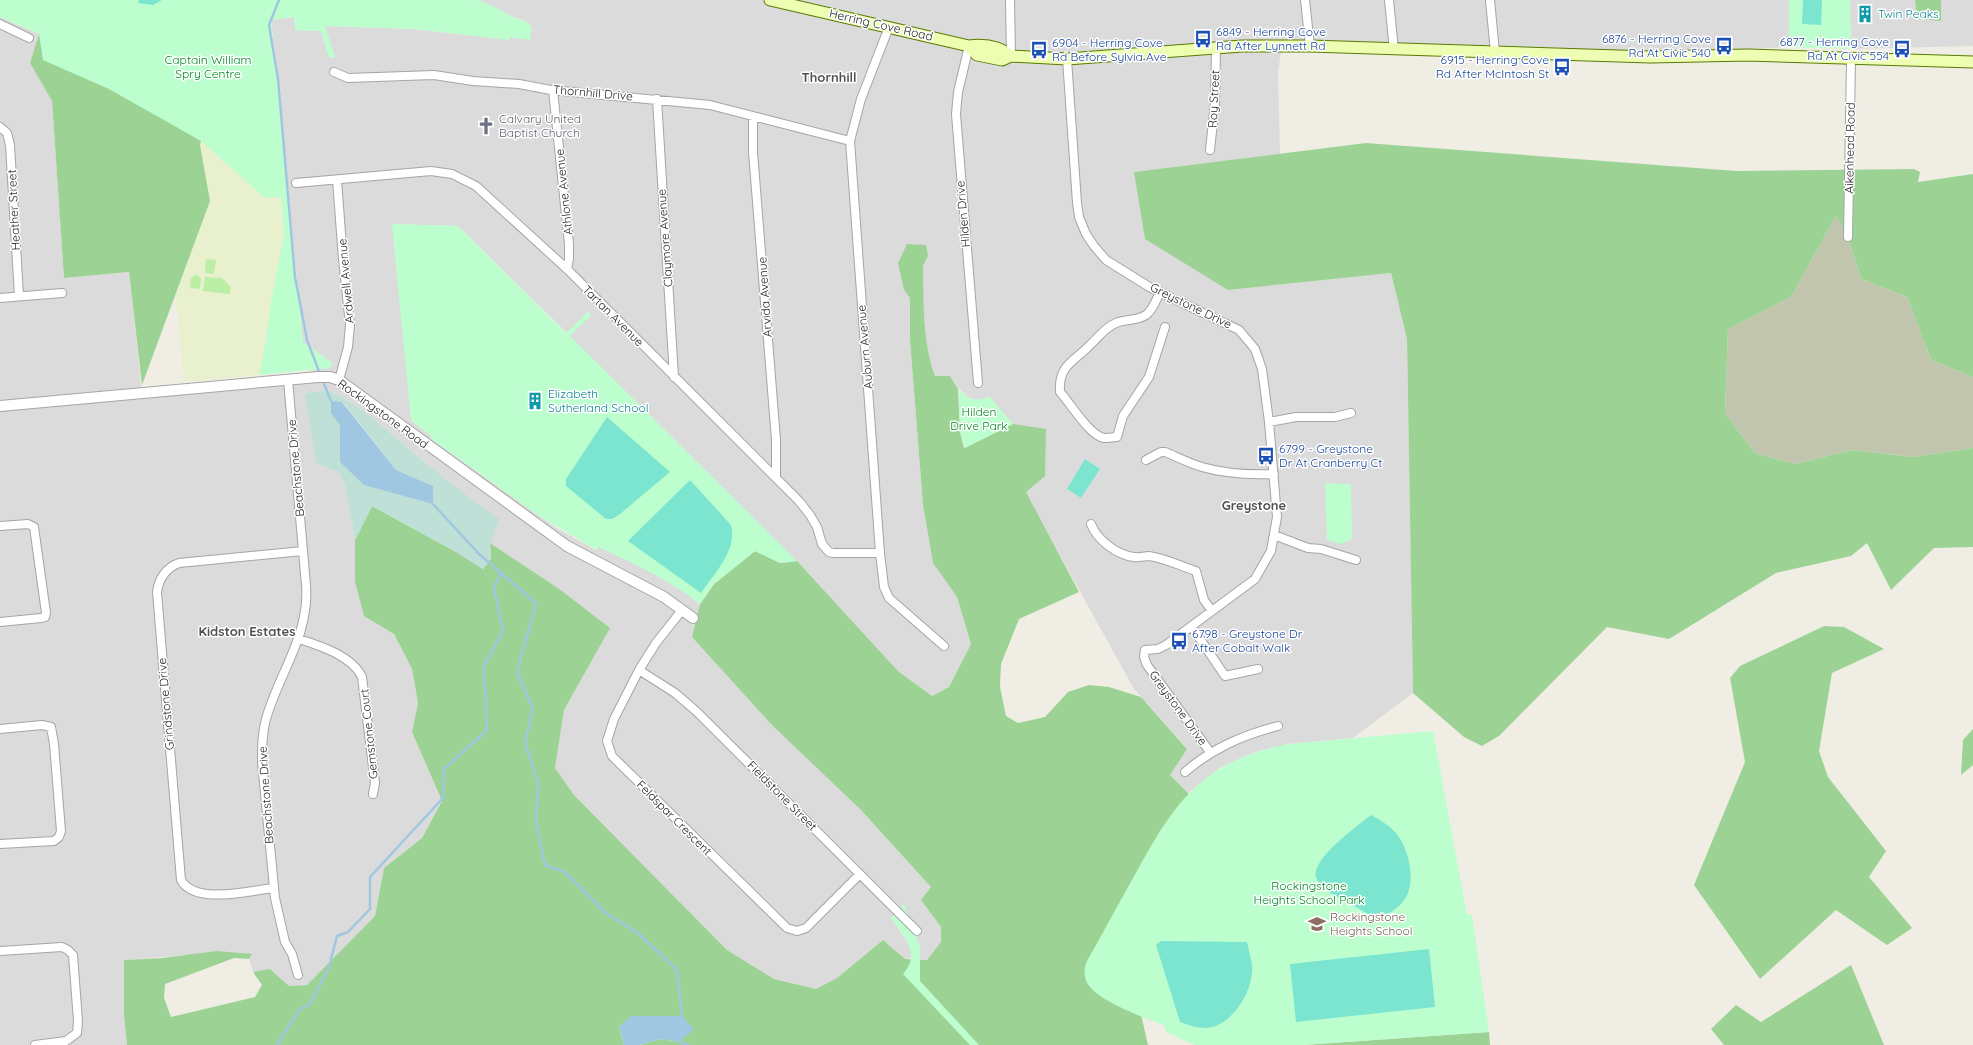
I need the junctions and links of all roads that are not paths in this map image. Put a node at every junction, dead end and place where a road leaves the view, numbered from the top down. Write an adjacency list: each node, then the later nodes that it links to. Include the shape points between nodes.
1 (770, 0): 7 (main road, Herring Cove Road)
2 (1010, 0): 14 (street)
3 (1305, 0): 10 (street)
4 (1389, 0): 12 (street)
5 (1490, 0): 13 (street)
6 (0, 24): 8 (street)
7 (889, 27): 9 (main road, Herring Cove Road); 23 (street, Auburn Avenue, via 862,99)
8 (29, 38)
9 (969, 46): 14 (main road, Herring Cove Road, via 977,55 1002,60); 37 (street, Hilden Drive, via 958,92 956,114)
10 (1310, 46): 11 (main road, Herring Cove Road); 12 (main road, Herring Cove Road)
11 (1216, 48): 15 (main road, Herring Cove Road); 24 (street, Roy Street, via 1215,103)
12 (1394, 50): 13 (main road, Herring Cove Road)
13 (1495, 52): 16 (main road, Herring Cove Road)
14 (1011, 56): 15 (main road, Herring Cove Road)
15 (1067, 59): 29 (street, Greystone Drive, via 1077,203 1084,229 1094,246 1110,263)
16 (1851, 59): 17 (main road, Herring Cove Road); 27 (street, Aikenhead Road)
17 (1973, 62)
18 (334, 72): 19 (street, Thornhill Drive, via 348,78 434,74)
19 (553, 90): 20 (street, Thornhill Drive); 28 (street, Athlone Avenue, via 569,244)
20 (657, 99): 21 (street, Thornhill Drive, via 710,105); 34 (street, Claymore Avenue)
21 (753, 116): 23 (street, Thornhill Drive); 43 (street, Arvida Avenue, via 753,152 776,440)
22 (0, 127): 31 (street, Heather Street, via 7,133 10,145)
23 (850, 141): 48 (street, Auburn Avenue)
24 (1210, 150)
25 (337, 180): 26 (street, Tartan Avenue); 28 (street, Tartan Avenue, via 431,172 459,176 476,186); 36 (street, Ardwell Avenue, via 342,259 350,325 348,347)
26 (296, 183)
27 (1848, 237)
28 (567, 269): 34 (street, Tartan Avenue)
29 (1160, 292): 33 (street, via 1148,314 1118,322 1105,329 1088,348 1071,360 1061,377 1060,392 1099,436 1117,437 1123,416 1149,377); 40 (street, Greystone Drive, via 1227,323 1249,340 1258,355 1262,369)
30 (62, 293): 31 (street)
31 (19, 296): 32 (street)
32 (0, 298)
33 (1165, 327)
34 (674, 377): 43 (street, Tartan Avenue)
35 (288, 380): 36 (street, Rockingstone Road, via 318,377); 38 (street, Rockingstone Road); 47 (street, Beachstone Drive)
36 (339, 380): 50 (street, Rockingstone Road, via 567,546 664,596)
37 (978, 383)
38 (0, 406)
39 (1351, 413): 40 (street, via 1335,417 1296,417)
40 (1269, 422): 42 (street, Greystone Drive)
41 (1146, 460): 42 (street, via 1164,452 1218,471 1244,475)
42 (1274, 474): 46 (street, Greystone Drive, via 1277,517)
43 (776, 478): 48 (street, Tartan Avenue, via 810,515 821,542 828,550 833,553)
44 (1091, 524): 51 (street, via 1106,544 1124,554 1135,557 1149,556 1196,570 1204,600)
45 (0, 526): 53 (street, via 28,524 34,527 46,613 41,618)
46 (1274, 535): 49 (street, via 1308,548 1321,549); 51 (street, Greystone Drive, via 1271,551 1255,579)
47 (303, 551): 55 (street, Beachstone Drive, via 307,607); 66 (street, Grindstone Drive, via 179,563 163,574 157,592 181,880 189,890 201,894)
48 (880, 553): 56 (street, Auburn Avenue, via 884,587 889,598)
49 (1356, 560)
50 (682, 610): 52 (street, Rockingstone Road); 58 (street, Feldspar Crescent)
51 (1212, 611): 54 (street, Greystone Drive)
52 (693, 618)
53 (0, 622)
54 (1192, 627): 57 (street, via 1225,676); 61 (street, Greystone Drive, via 1158,649 1145,650 1144,657 1149,668)
55 (299, 639): 63 (street, Gemstone Court, via 348,661 359,671 375,783); 66 (street, Beachstone Drive, via 269,709 262,741)
56 (944, 646)
57 (1258, 669)
58 (639, 670): 65 (street, Fieldstone Street, via 675,693 696,712); 65 (street, Feldspar Crescent, via 608,734 610,752 633,778 782,925 793,930 806,928)
59 (1278, 726): 61 (street, via 1239,738)
60 (0, 729): 64 (street, via 42,725 51,727 54,737 61,831 54,841)
61 (1210, 752): 62 (street)
62 (1185, 772)
63 (373, 794)
64 (0, 844)
65 (860, 874): 67 (street, Fieldstone Street)
66 (273, 888): 69 (street, Beachstone Drive, via 285,942 292,954)
67 (917, 930)
68 (0, 951): 70 (street, via 62,947 73,955 77,1032 66,1041)
69 (298, 975)
70 (35, 1045)

